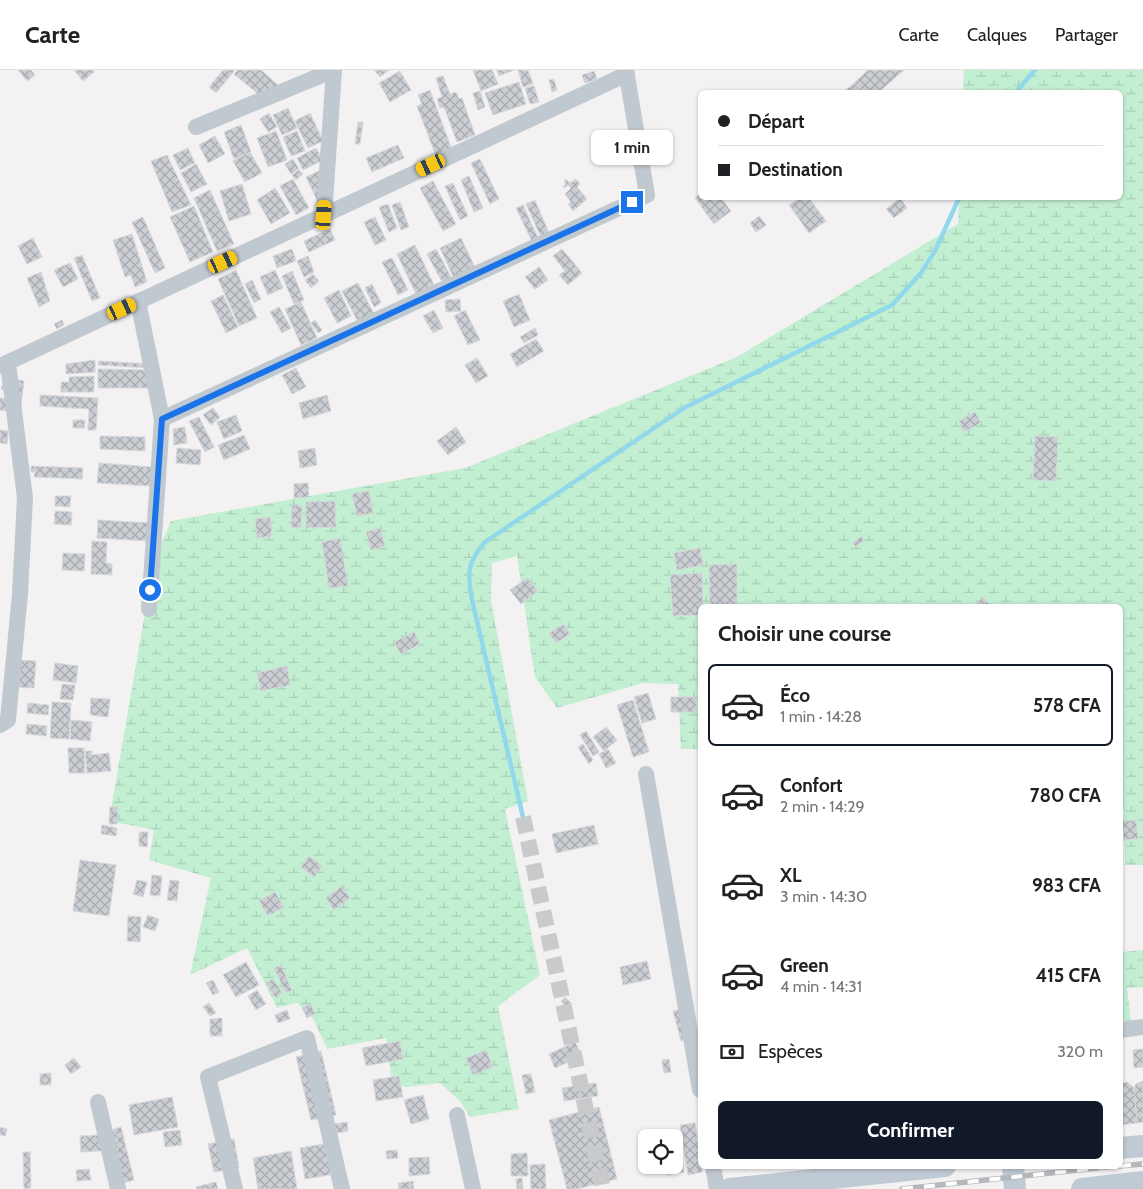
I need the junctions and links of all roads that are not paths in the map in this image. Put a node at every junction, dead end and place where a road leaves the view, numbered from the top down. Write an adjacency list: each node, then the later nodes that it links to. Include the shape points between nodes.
1 (334, 70): 3 (street); 4 (street)
2 (626, 72): 4 (street); 7 (street, via 648,195)
3 (196, 127)
4 (324, 215): 5 (street)
5 (138, 302): 6 (street); 7 (street)
6 (4, 364): 9 (street, via 25,498 8,720)
7 (162, 419): 8 (street)
8 (149, 609)
9 (0, 725)
10 (646, 774): 13 (street)
11 (1143, 1027): 12 (street)
12 (1123, 1030)
13 (698, 1078)
14 (98, 1102): 23 (street)
15 (457, 1115): 26 (street)
16 (1143, 1146): 17 (main road)
17 (1123, 1148)
18 (714, 1169): 27 (street)
19 (887, 1169): 21 (main road)
20 (1013, 1169): 29 (main road)
21 (848, 1171): 28 (main road)
22 (1143, 1182): 30 (main road)
23 (118, 1189)
24 (235, 1189): 25 (street, via 208,1077 307,1038)
25 (342, 1189)
26 (473, 1189)
27 (717, 1189)
28 (730, 1189)
29 (1016, 1189)
30 (1082, 1189)

